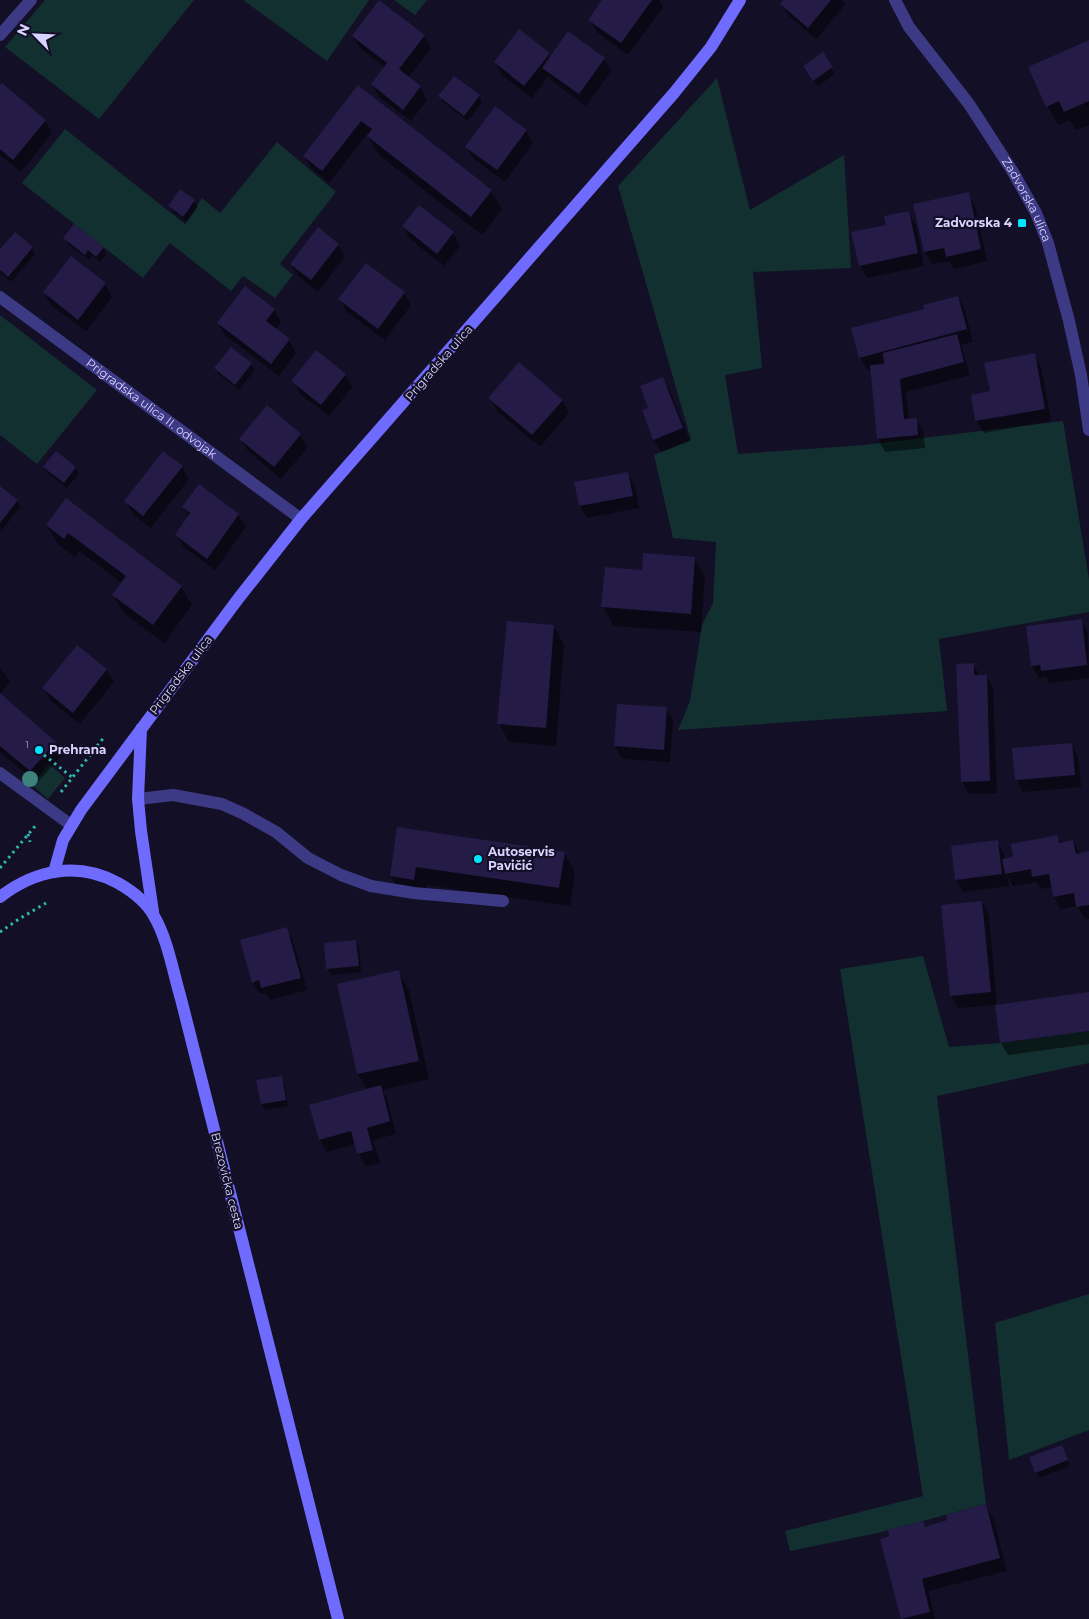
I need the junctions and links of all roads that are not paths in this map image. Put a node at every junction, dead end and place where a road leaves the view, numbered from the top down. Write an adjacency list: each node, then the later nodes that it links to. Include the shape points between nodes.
1 (31, 0): 4 (street)
2 (740, 0): 7 (main road, Prigradska ulica, via 711,47 674,92)
3 (895, 0): 6 (street, Zadvorska ulica, via 909,27 969,104 1036,213 1048,243 1069,321)
4 (0, 35)
5 (0, 297): 7 (street, Prigradska ulica II. odvojak)
6 (1089, 430)
7 (301, 519): 8 (main road, Prigradska ulica)
8 (141, 729): 10 (main road); 11 (main road, Prigradska ulica)
9 (0, 773): 11 (street)
10 (138, 799): 14 (street, via 173,795 222,804 276,832 308,858 371,886); 15 (main road)
11 (71, 825): 12 (main road, Prigradska ulica)
12 (54, 872): 13 (main road, Brezovička cesta, via 23,882); 15 (main road, Brezovička cesta, via 70,870 99,874 127,888)
13 (0, 898)
14 (503, 901)
15 (154, 915): 16 (main road, Brezovička cesta, via 181,999)
16 (338, 1619)

